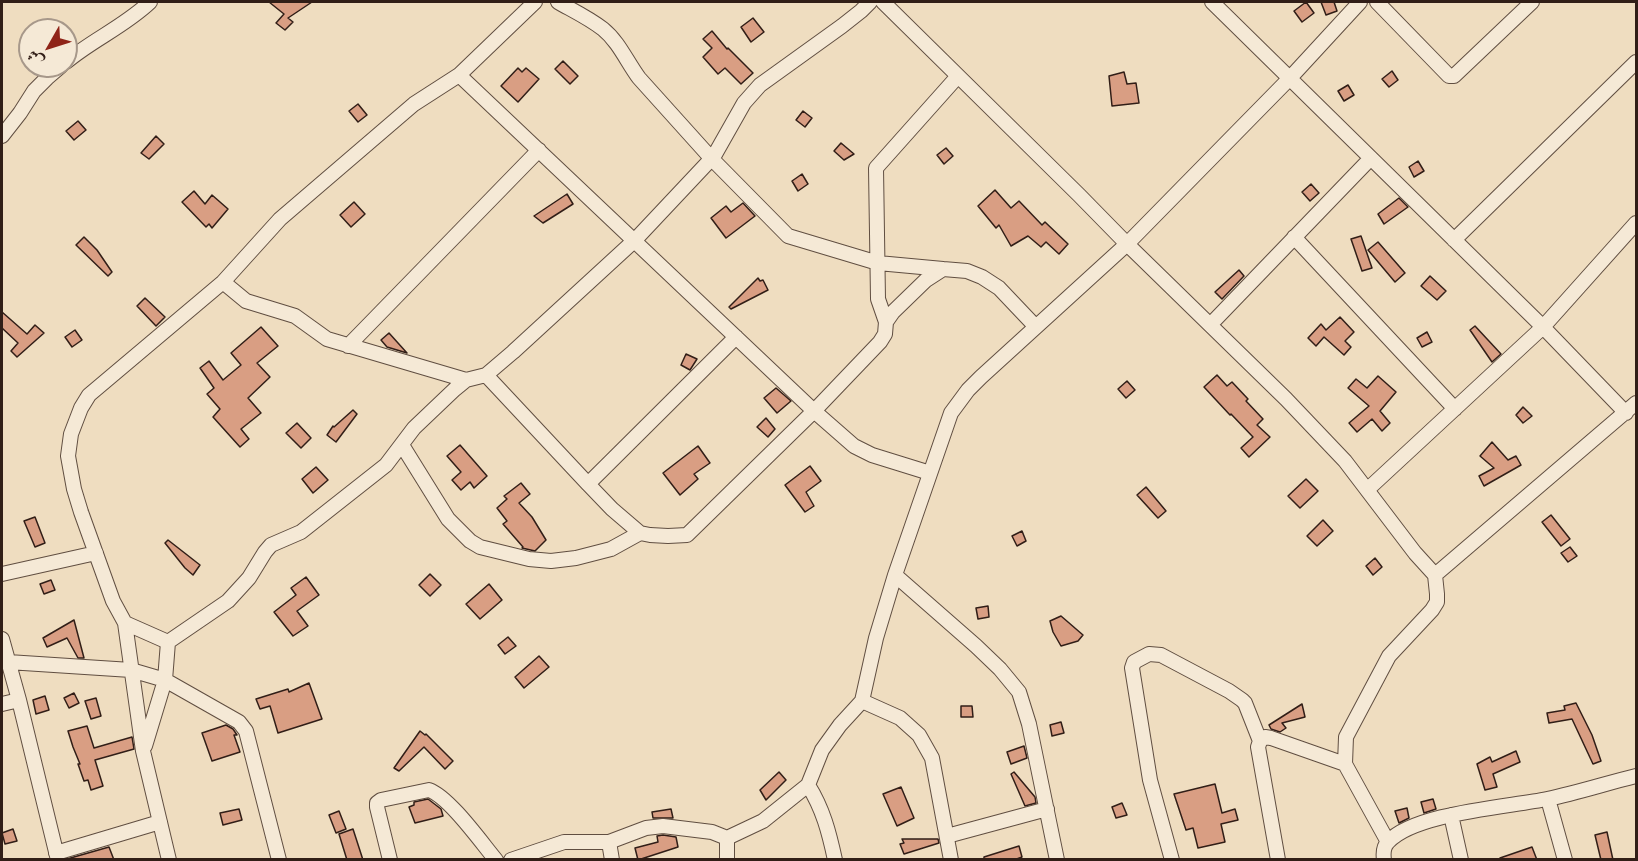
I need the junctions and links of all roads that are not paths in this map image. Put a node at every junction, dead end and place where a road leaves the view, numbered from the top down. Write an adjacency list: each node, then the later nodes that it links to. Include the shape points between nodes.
1 (150, 2): 10 (street)
2 (535, 2): 12 (street)
3 (558, 2): 18 (street, via 603,29 639,78)
4 (870, 2): 18 (street, via 759,85)
5 (884, 2): 13 (street)
6 (1212, 2): 15 (street)
7 (1360, 2): 15 (street)
8 (1377, 2): 9 (street, via 1452,76)
9 (1532, 2)
10 (78, 52)
11 (1636, 62): 23 (street)
12 (459, 75): 17 (street); 27 (street, via 414,104 305,197)
13 (958, 76): 24 (street); 25 (street, via 876,168)
14 (48, 78): 16 (street)
15 (1290, 78): 19 (street); 24 (street)
16 (2, 136)
17 (539, 150): 22 (street); 33 (street)
18 (711, 158): 22 (street); 25 (street, via 788,236)
19 (1371, 158): 21 (street); 23 (street)
20 (1636, 223): 31 (street)
21 (1294, 237): 29 (street); 37 (street)
22 (635, 240): 32 (street); 34 (street)
23 (1454, 240): 31 (street)
24 (1127, 244): 29 (street); 30 (street)
25 (878, 263): 26 (street); 28 (street, via 878,298)
26 (943, 269): 28 (street, via 926,280); 30 (street, via 982,277 999,288)
27 (223, 282): 33 (street, via 246,302 295,316 327,339); 44 (street, via 89,395 81,408 68,456)
28 (885, 322): 38 (street, via 880,342)
29 (1210, 325): 42 (street, via 1345,461)
30 (1036, 327): 40 (street, via 968,390 951,413)
31 (1543, 327): 36 (street); 37 (street)
32 (736, 337): 38 (street); 41 (street)
33 (348, 346): 35 (street)
34 (486, 375): 35 (street); 41 (street)
35 (466, 380): 39 (street, via 414,428)
36 (1631, 408): 47 (street)
37 (1455, 409): 42 (street)
38 (814, 411): 40 (street, via 854,446); 43 (street, via 687,535)
39 (402, 445): 43 (street, via 448,519 480,547 551,561 611,549); 50 (street, via 386,465 301,532 271,545 228,601)
40 (930, 473): 46 (street)
41 (588, 484): 43 (street)
42 (1367, 490): 47 (street)
43 (640, 533)
44 (96, 553): 45 (street); 48 (street)
45 (2, 574)
46 (895, 575): 55 (street); 63 (street, via 976,646 1019,692)
47 (1435, 575): 59 (street, via 1437,602 1389,656 1346,737)
48 (125, 623): 50 (street); 52 (street)
49 (2, 639): 51 (street)
50 (168, 642): 53 (street)
51 (8, 663): 52 (street); 54 (street)
52 (131, 669): 53 (street); 58 (street)
53 (165, 680): 58 (street); 72 (street, via 243,726)
54 (19, 700): 56 (street); 70 (street)
55 (862, 701): 61 (street, via 822,750); 66 (street, via 900,718 919,735 932,758)
56 (2, 704)
57 (1260, 741): 59 (street, via 1271,738); 81 (street, via 1245,704 1228,691 1161,655 1149,654 1134,662 1150,780); 82 (street)
58 (143, 751): 65 (street)
59 (1345, 764): 69 (street)
60 (1636, 776): 62 (street)
61 (808, 785): 67 (street, via 763,821); 78 (street, via 826,820)
62 (1548, 799): 64 (street); 84 (street)
63 (1047, 809): 66 (street); 80 (street)
64 (1451, 815): 69 (street, via 1403,832); 83 (street)
65 (160, 822): 70 (street); 71 (street)
66 (947, 836): 79 (street)
67 (727, 838): 68 (street, via 712,832 663,826); 77 (street)
68 (609, 842): 75 (street, via 564,842); 76 (street)
69 (1382, 854)
70 (57, 856)
71 (169, 860)
72 (279, 860)
73 (390, 860): 74 (street, via 377,803 429,790 448,803)
74 (496, 860)
75 (511, 860)
76 (612, 860)
77 (727, 860)
78 (836, 860)
79 (951, 860)
80 (1057, 860)
81 (1172, 860)
82 (1278, 860)
83 (1461, 860)
84 (1565, 860)

